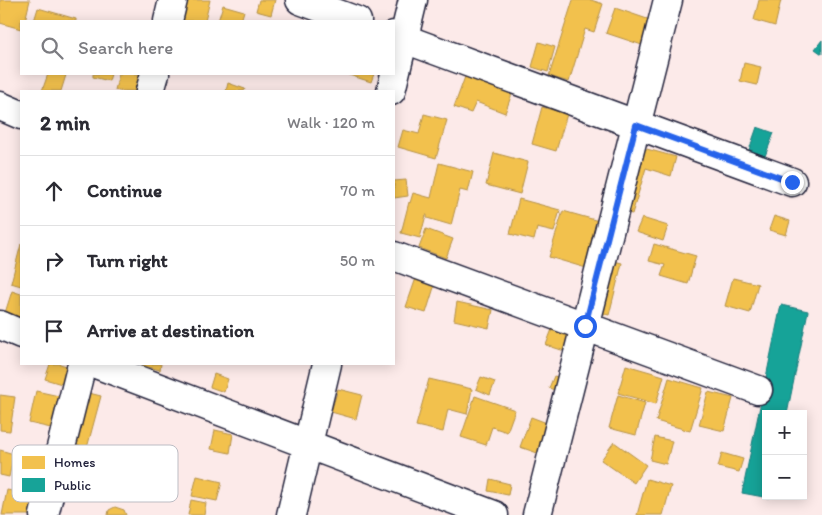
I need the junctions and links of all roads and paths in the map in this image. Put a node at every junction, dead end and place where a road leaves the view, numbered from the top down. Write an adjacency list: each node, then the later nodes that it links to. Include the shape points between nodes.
1 (173, 0): 5 (street)
2 (300, 0): 6 (street)
3 (413, 0): 7 (street)
4 (668, 0): 15 (street)
5 (168, 20)
6 (354, 20)
7 (399, 37): 8 (street); 15 (street)
8 (395, 68)
9 (155, 75): 11 (street)
10 (394, 75): 12 (street)
11 (150, 90)
12 (392, 90)
13 (0, 106): 14 (street)
14 (20, 115)
15 (636, 125): 16 (street); 19 (street)
16 (792, 182)
17 (395, 256): 19 (street)
18 (0, 326): 20 (street)
19 (585, 326): 24 (street); 31 (street)
20 (20, 334)
21 (82, 365): 26 (street)
22 (99, 365): 25 (street)
23 (327, 365): 25 (street)
24 (758, 390)
25 (308, 444): 29 (street); 30 (street)
26 (62, 445)
27 (47, 502): 28 (street)
28 (44, 515)
29 (291, 515)
30 (494, 515)
31 (537, 515)

